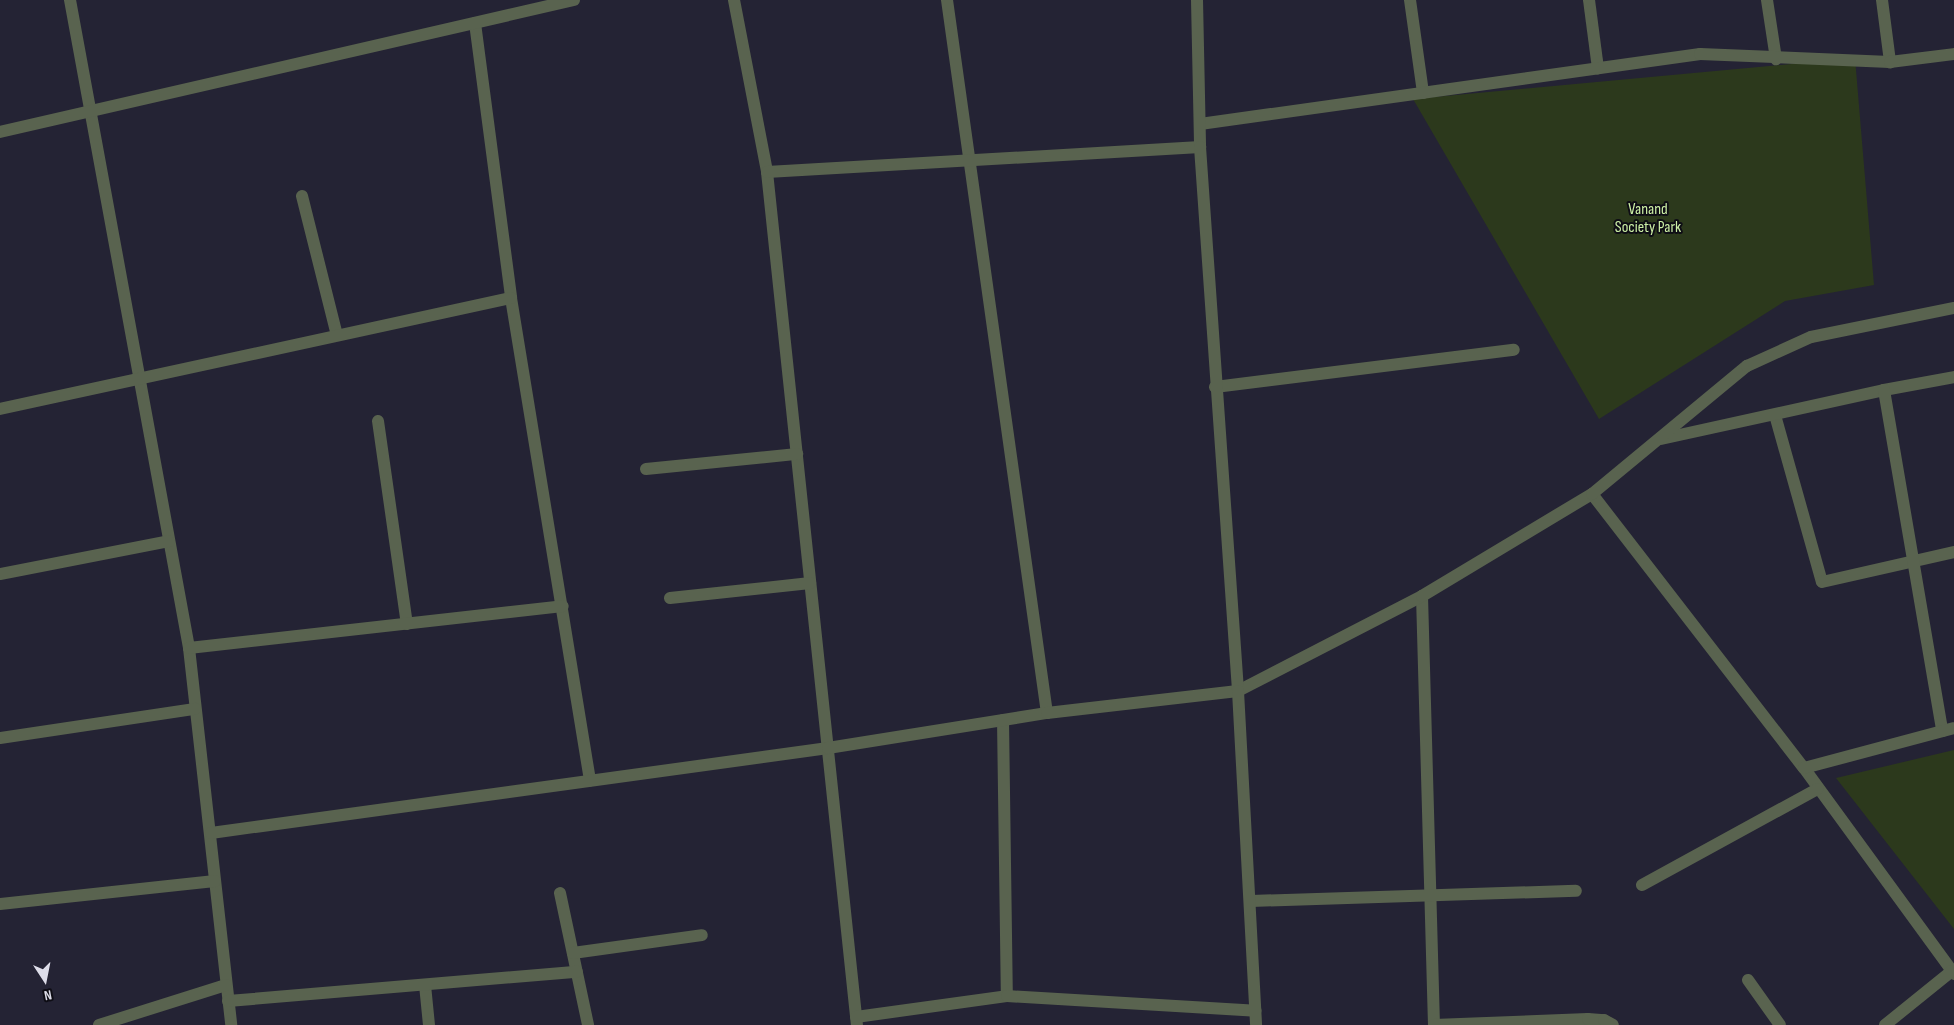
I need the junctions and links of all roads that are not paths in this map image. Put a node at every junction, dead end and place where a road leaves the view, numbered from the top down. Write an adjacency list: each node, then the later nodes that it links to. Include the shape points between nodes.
1 (70, 0): 16 (street)
2 (574, 0): 10 (street)
3 (734, 0): 21 (street)
4 (947, 0): 20 (street)
5 (1197, 0): 17 (street)
6 (1410, 0): 15 (street)
7 (1588, 0): 14 (street)
8 (1767, 0): 12 (street)
9 (1882, 0): 13 (street)
10 (475, 23): 16 (street); 23 (street)
11 (1954, 54): 13 (street)
12 (1776, 59): 13 (street); 14 (street, via 1700,54)
13 (1890, 62)
14 (1598, 68): 15 (street)
15 (1423, 93): 17 (street)
16 (90, 112): 18 (street); 28 (street)
17 (1200, 124): 19 (street)
18 (0, 132)
19 (1200, 147): 20 (street); 29 (street)
20 (970, 160): 21 (street); 50 (street)
21 (767, 172): 35 (street)
22 (302, 196): 25 (street)
23 (511, 298): 25 (street); 45 (street)
24 (1954, 308): 34 (street, via 1811,337 1746,366)
25 (337, 336): 28 (street)
26 (1514, 350): 29 (street)
27 (1954, 377): 30 (street)
28 (138, 379): 31 (street); 38 (street)
29 (1216, 387): 48 (street)
30 (1884, 390): 32 (street); 40 (street)
31 (0, 409)
32 (1775, 415): 34 (street); 40 (street, via 1822,582)
33 (378, 422): 46 (street)
34 (1658, 439): 37 (street)
35 (797, 454): 36 (street); 42 (street)
36 (646, 469)
37 (1592, 494): 43 (street); 55 (street)
38 (169, 541): 41 (street); 47 (street)
39 (1954, 552): 40 (street)
40 (1913, 560): 52 (street)
41 (0, 574)
42 (810, 583): 44 (street); 54 (street)
43 (1422, 596): 48 (street); 63 (street)
44 (670, 598)
45 (563, 606): 46 (street); 56 (street)
46 (407, 624): 47 (street)
47 (189, 648): 49 (street)
48 (1238, 691): 50 (street); 64 (street)
49 (196, 709): 53 (street); 58 (street)
50 (1047, 713): 51 (street)
51 (1003, 720): 54 (street); 73 (street)
52 (1948, 730): 55 (street)
53 (0, 738)
54 (828, 748): 56 (street); 76 (street)
55 (1804, 768): 57 (street)
56 (590, 781): 58 (street)
57 (1817, 790): 60 (street); 69 (street)
58 (211, 834): 59 (street)
59 (216, 882): 65 (street); 71 (street)
60 (1642, 885)
61 (1576, 891): 63 (street)
62 (560, 892): 67 (street)
63 (1432, 895): 64 (street); 82 (street)
64 (1251, 900): 75 (street)
65 (0, 904)
66 (702, 935): 67 (street)
67 (573, 953): 68 (street)
68 (577, 972): 72 (street); 80 (street)
69 (1953, 973): 85 (street)
70 (1748, 980): 84 (street)
71 (226, 985): 74 (street); 77 (street)
72 (425, 985): 74 (street); 79 (street)
73 (1006, 996): 75 (street); 76 (street)
74 (228, 1001): 78 (street)
75 (1256, 1011): 81 (street)
76 (856, 1021)
77 (99, 1025)
78 (231, 1025)
79 (429, 1025)
80 (588, 1025)
81 (1256, 1025)
82 (1434, 1025): 83 (street, via 1588,1019 1604,1020)
83 (1613, 1025)
84 (1780, 1025)
85 (1885, 1025)

